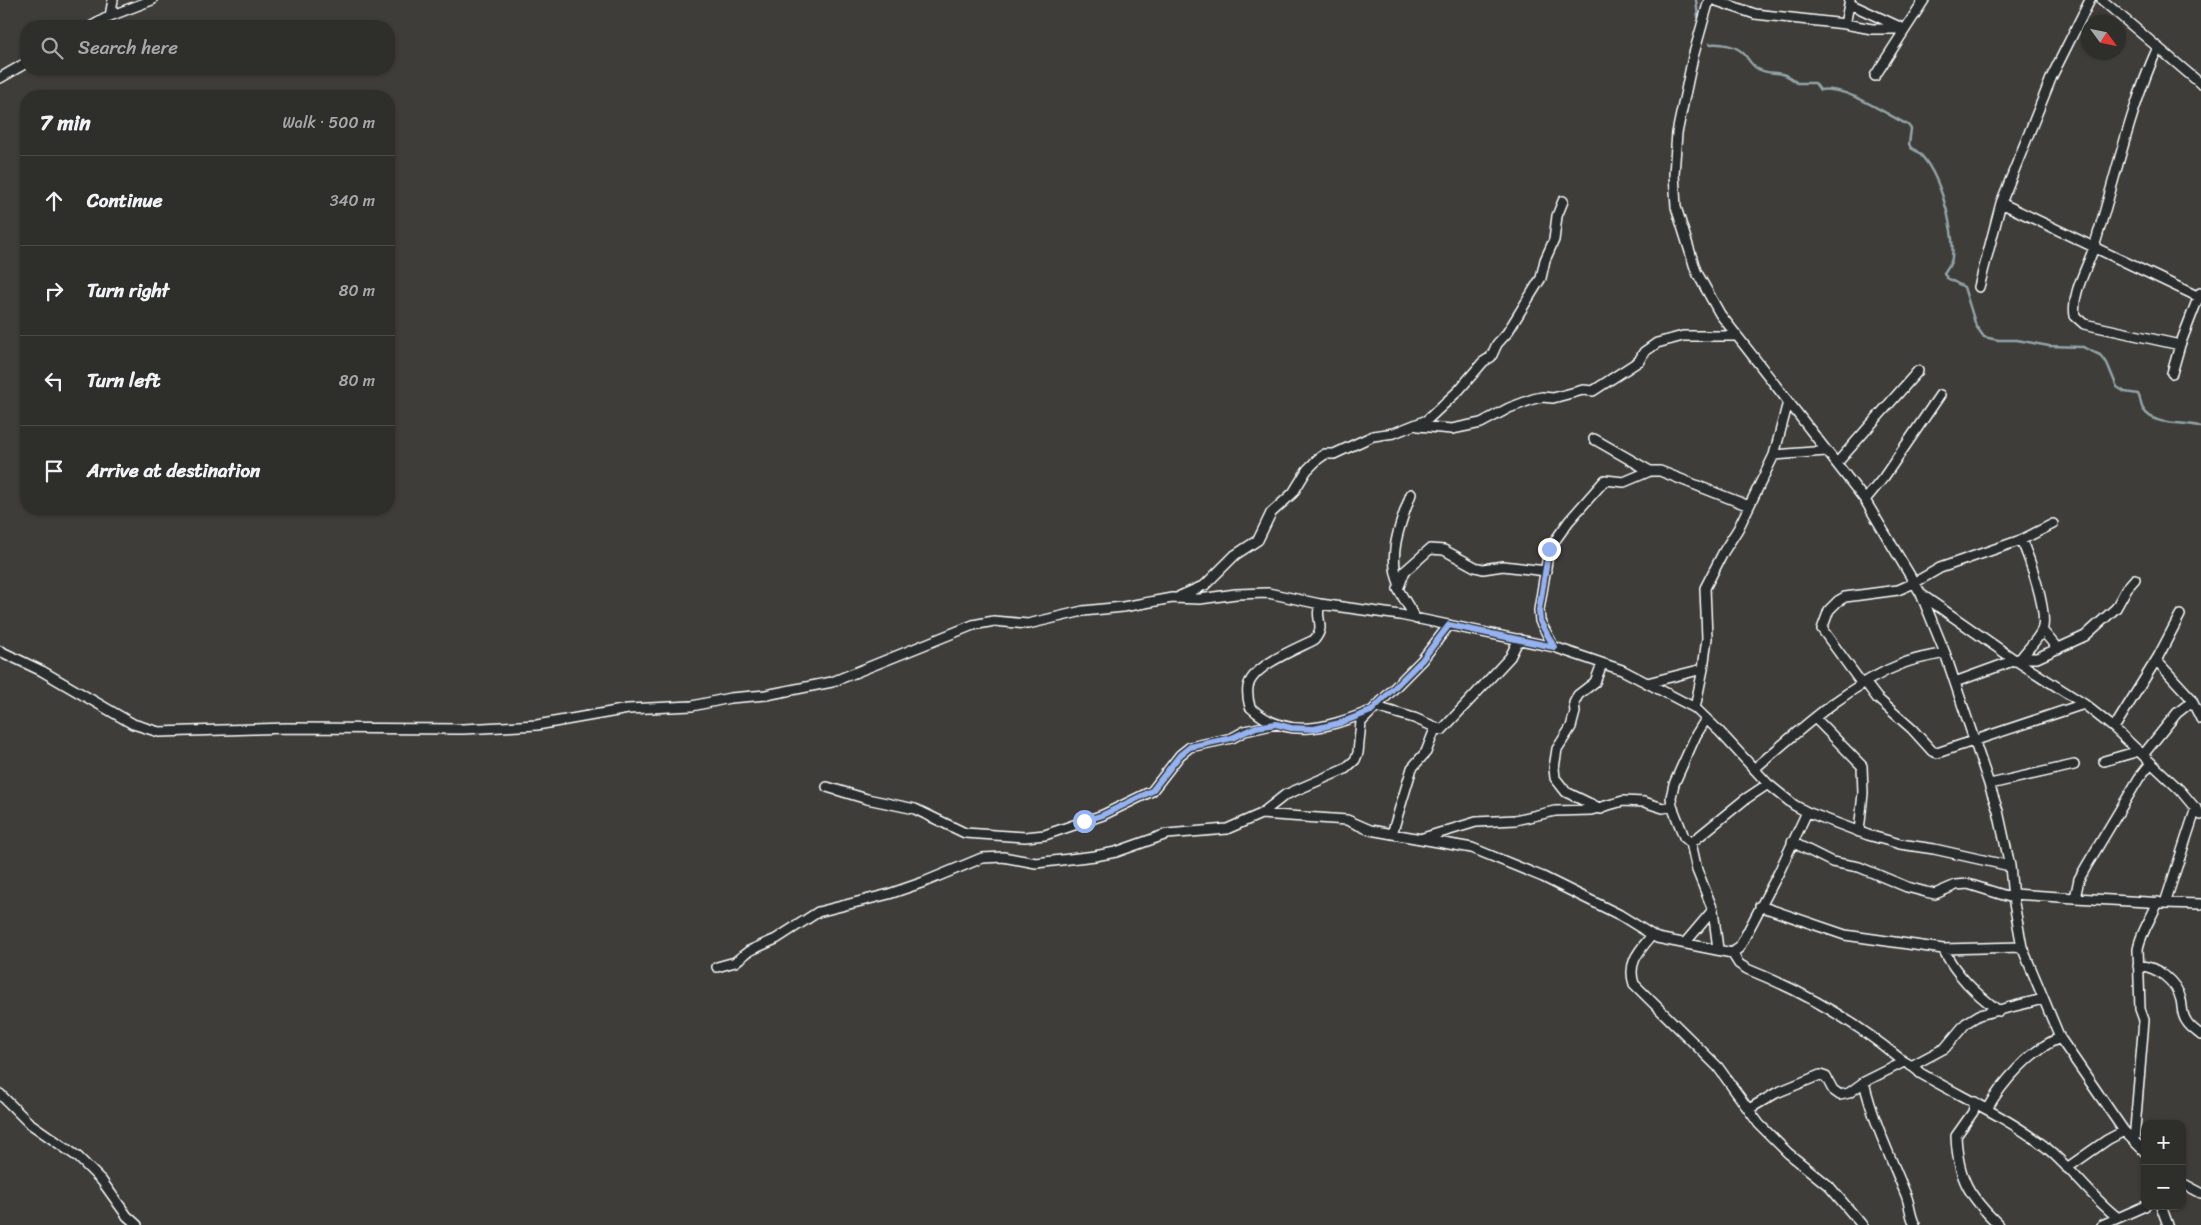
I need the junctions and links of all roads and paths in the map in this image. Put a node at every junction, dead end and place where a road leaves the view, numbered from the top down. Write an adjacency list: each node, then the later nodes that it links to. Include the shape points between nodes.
1 (113, 0): 9 (street)
2 (152, 0): 9 (street)
3 (1709, 0): 23 (street, via 1677,133 1676,207 1696,272)
4 (1714, 0): 11 (street, via 1755,14)
5 (1924, 0): 12 (street)
6 (2090, 0): 19 (street, via 2052,76)
7 (2102, 0): 13 (street)
8 (1850, 2): 11 (street); 12 (street)
9 (110, 16): 10 (street)
10 (103, 20)
11 (1845, 24): 12 (street, via 1872,29)
12 (1905, 29): 15 (street)
13 (2158, 47): 17 (street); 20 (street, via 2143,80)
14 (20, 66): 16 (street)
15 (1875, 76)
16 (0, 78)
17 (2201, 84)
18 (1563, 201): 29 (street, via 1541,278 1491,357 1442,408)
19 (2001, 203): 20 (street); 21 (street)
20 (2093, 248): 22 (street); 24 (street, via 2073,305 2075,316 2084,324)
21 (1979, 286)
22 (2200, 296): 24 (street)
23 (1736, 336): 28 (street); 29 (street, via 1683,336 1657,343 1644,352 1639,361 1593,391 1533,399 1481,423 1452,429)
24 (2180, 345): 26 (street)
25 (1918, 372): 33 (street)
26 (2172, 373)
27 (1940, 395): 36 (street)
28 (1788, 402): 31 (street); 32 (street)
29 (1413, 426): 45 (street, via 1373,436 1334,454 1325,454 1271,513 1258,540 1235,555 1205,585)
30 (1594, 439): 34 (street)
31 (1826, 451): 32 (street); 33 (street)
32 (1774, 455): 37 (street)
33 (1837, 463): 36 (street)
34 (1650, 471): 37 (street, via 1660,471); 40 (street, via 1624,482 1605,480 1549,549)
35 (1411, 494): 42 (street, via 1396,542 1394,571)
36 (1865, 500): 43 (street)
37 (1749, 506): 59 (street, via 1705,588 1707,638)
38 (2053, 524): 39 (street)
39 (2021, 540): 43 (street, via 1940,568); 50 (street, via 2037,585 2044,620)
40 (1546, 571): 42 (street, via 1503,566 1483,569 1444,550 1430,549 1405,572); 52 (street, via 1540,621)
41 (2134, 579): 53 (street, via 2116,608 2100,624 2085,636)
42 (1400, 583): 48 (street, via 1398,589)
43 (1914, 583): 44 (street); 62 (street, via 1898,590 1845,598 1829,610 1822,629)
44 (1921, 594): 55 (street); 56 (street)
45 (1172, 598): 46 (street, via 1268,593); 54 (street, via 1083,610 1028,624 994,621 973,625 832,682 766,695 692,706 628,709 512,727 415,730 287,728 167,733 133,724 42,671)
46 (1320, 604): 48 (street); 70 (street, via 1317,612 1322,628 1319,635 1271,662 1248,685 1250,707 1261,718)
47 (2180, 615): 57 (street)
48 (1416, 619): 49 (street)
49 (1449, 625): 51 (street); 66 (street, via 1422,660)
50 (2042, 630): 53 (street); 56 (street)
51 (1519, 639): 52 (street); 72 (street, via 1510,657 1446,728)
52 (1554, 647): 58 (street)
53 (2058, 649): 56 (street, via 2037,658)
54 (0, 651)
55 (1945, 653): 60 (street); 62 (street, via 1905,663)
56 (2018, 659): 60 (street); 64 (street)
57 (2156, 660): 63 (street); 71 (street)
58 (1602, 664): 61 (street); 83 (street, via 1595,682 1578,695 1574,703 1576,712 1557,749 1554,768 1556,778 1566,792)
59 (1704, 669): 61 (street); 65 (street)
60 (1955, 682): 73 (street)
61 (1647, 683): 65 (street)
62 (1864, 683): 67 (street); 73 (street, via 1932,751 1940,753)
63 (2196, 703): 69 (street); 74 (street, via 2177,713)
64 (2084, 704): 71 (street); 73 (street)
65 (1695, 708): 68 (street)
66 (1373, 709): 70 (street, via 1340,723 1314,729); 72 (street, via 1414,718); 86 (street, via 1361,722 1355,760 1345,769 1285,795)
67 (1815, 718): 78 (street); 87 (street, via 1862,766)
68 (1706, 719): 78 (street); 82 (street, via 1674,784)
69 (2201, 719)
70 (1276, 724): 81 (street, via 1190,747 1152,791 1103,815 1045,835 965,833 915,809)
71 (2114, 728): 74 (street)
72 (1435, 729): 88 (street, via 1426,752 1412,768)
73 (1975, 740): 80 (street)
74 (2141, 753): 75 (street); 76 (street)
75 (2104, 760)
76 (2152, 763): 85 (street); 94 (street, via 2139,778 2079,879)
77 (2074, 766): 80 (street)
78 (1754, 769): 79 (street)
79 (1768, 784): 84 (street); 91 (street)
80 (1990, 784): 92 (street)
81 (827, 787)
82 (1672, 806): 83 (street, via 1663,808 1644,802 1623,801); 91 (street, via 1684,837)
83 (1601, 808): 89 (street, via 1476,822)
84 (1807, 812): 87 (street); 90 (street)
85 (2199, 812): 95 (street)
86 (1261, 814): 88 (street, via 1347,820 1370,830); 106 (street, via 1227,829 1167,834 1095,856 1036,863 1003,856 982,858 889,894 818,912 735,962)
87 (1859, 832): 92 (street, via 1900,844)
88 (1392, 834): 89 (street)
89 (1420, 839): 99 (street, via 1472,848 1518,866 1620,915)
90 (1792, 842): 93 (street, via 1832,862 1859,867 1926,892 1935,894 1956,885 1968,884); 97 (street, via 1780,872)
91 (1691, 843): 98 (street)
92 (2010, 866): 93 (street)
93 (2013, 896): 94 (street); 101 (street)
94 (2075, 898): 95 (street)
95 (2161, 903): 96 (street); 105 (street, via 2139,941)
96 (2201, 904)
97 (1760, 906): 103 (street, via 1845,935); 104 (street, via 1739,948)
98 (1713, 910): 100 (street); 102 (street)
99 (1652, 935): 100 (street); 116 (street, via 1636,954 1632,966 1634,984 1718,1067)
100 (1685, 943): 102 (street)
101 (2022, 947): 103 (street); 107 (street)
102 (1718, 949): 104 (street)
103 (1943, 949): 108 (street, via 1964,982)
104 (1732, 953): 111 (street, via 1746,969 1833,1011)
105 (2138, 966): 109 (street, via 2148,966 2174,985 2187,1022); 119 (street, via 2140,1009 2144,1020)
106 (717, 967)
107 (2043, 999): 108 (street); 110 (street)
108 (1999, 1011): 112 (street, via 1966,1023 1945,1048)
109 (2201, 1035)
110 (2060, 1038): 117 (street, via 2043,1046 2012,1076); 118 (street)
111 (1904, 1062): 112 (street); 113 (street)
112 (1913, 1065): 115 (street, via 1936,1083)
113 (1864, 1082): 116 (street, via 1850,1093 1840,1095 1832,1090 1826,1077 1820,1075 1776,1093); 129 (street, via 1882,1138 1909,1203)
114 (0, 1094): 127 (street, via 28,1122 78,1157)
115 (1975, 1102): 117 (street); 130 (street, via 1973,1112 1956,1136 1960,1166 1969,1192)
116 (1749, 1109): 128 (street, via 1788,1153 1829,1186)
117 (1987, 1109): 121 (street, via 2044,1146)
118 (2124, 1131): 119 (street); 121 (street)
119 (2134, 1141): 120 (street)
120 (2141, 1148)
121 (2067, 1168): 126 (street)
122 (2186, 1186): 123 (street)
123 (2201, 1193)
124 (2141, 1208): 126 (street)
125 (2162, 1210): 132 (street)
126 (2116, 1218): 131 (street)
127 (137, 1225)
128 (1862, 1225)
129 (1914, 1225)
130 (1999, 1225)
131 (2102, 1225)
132 (2168, 1225)

